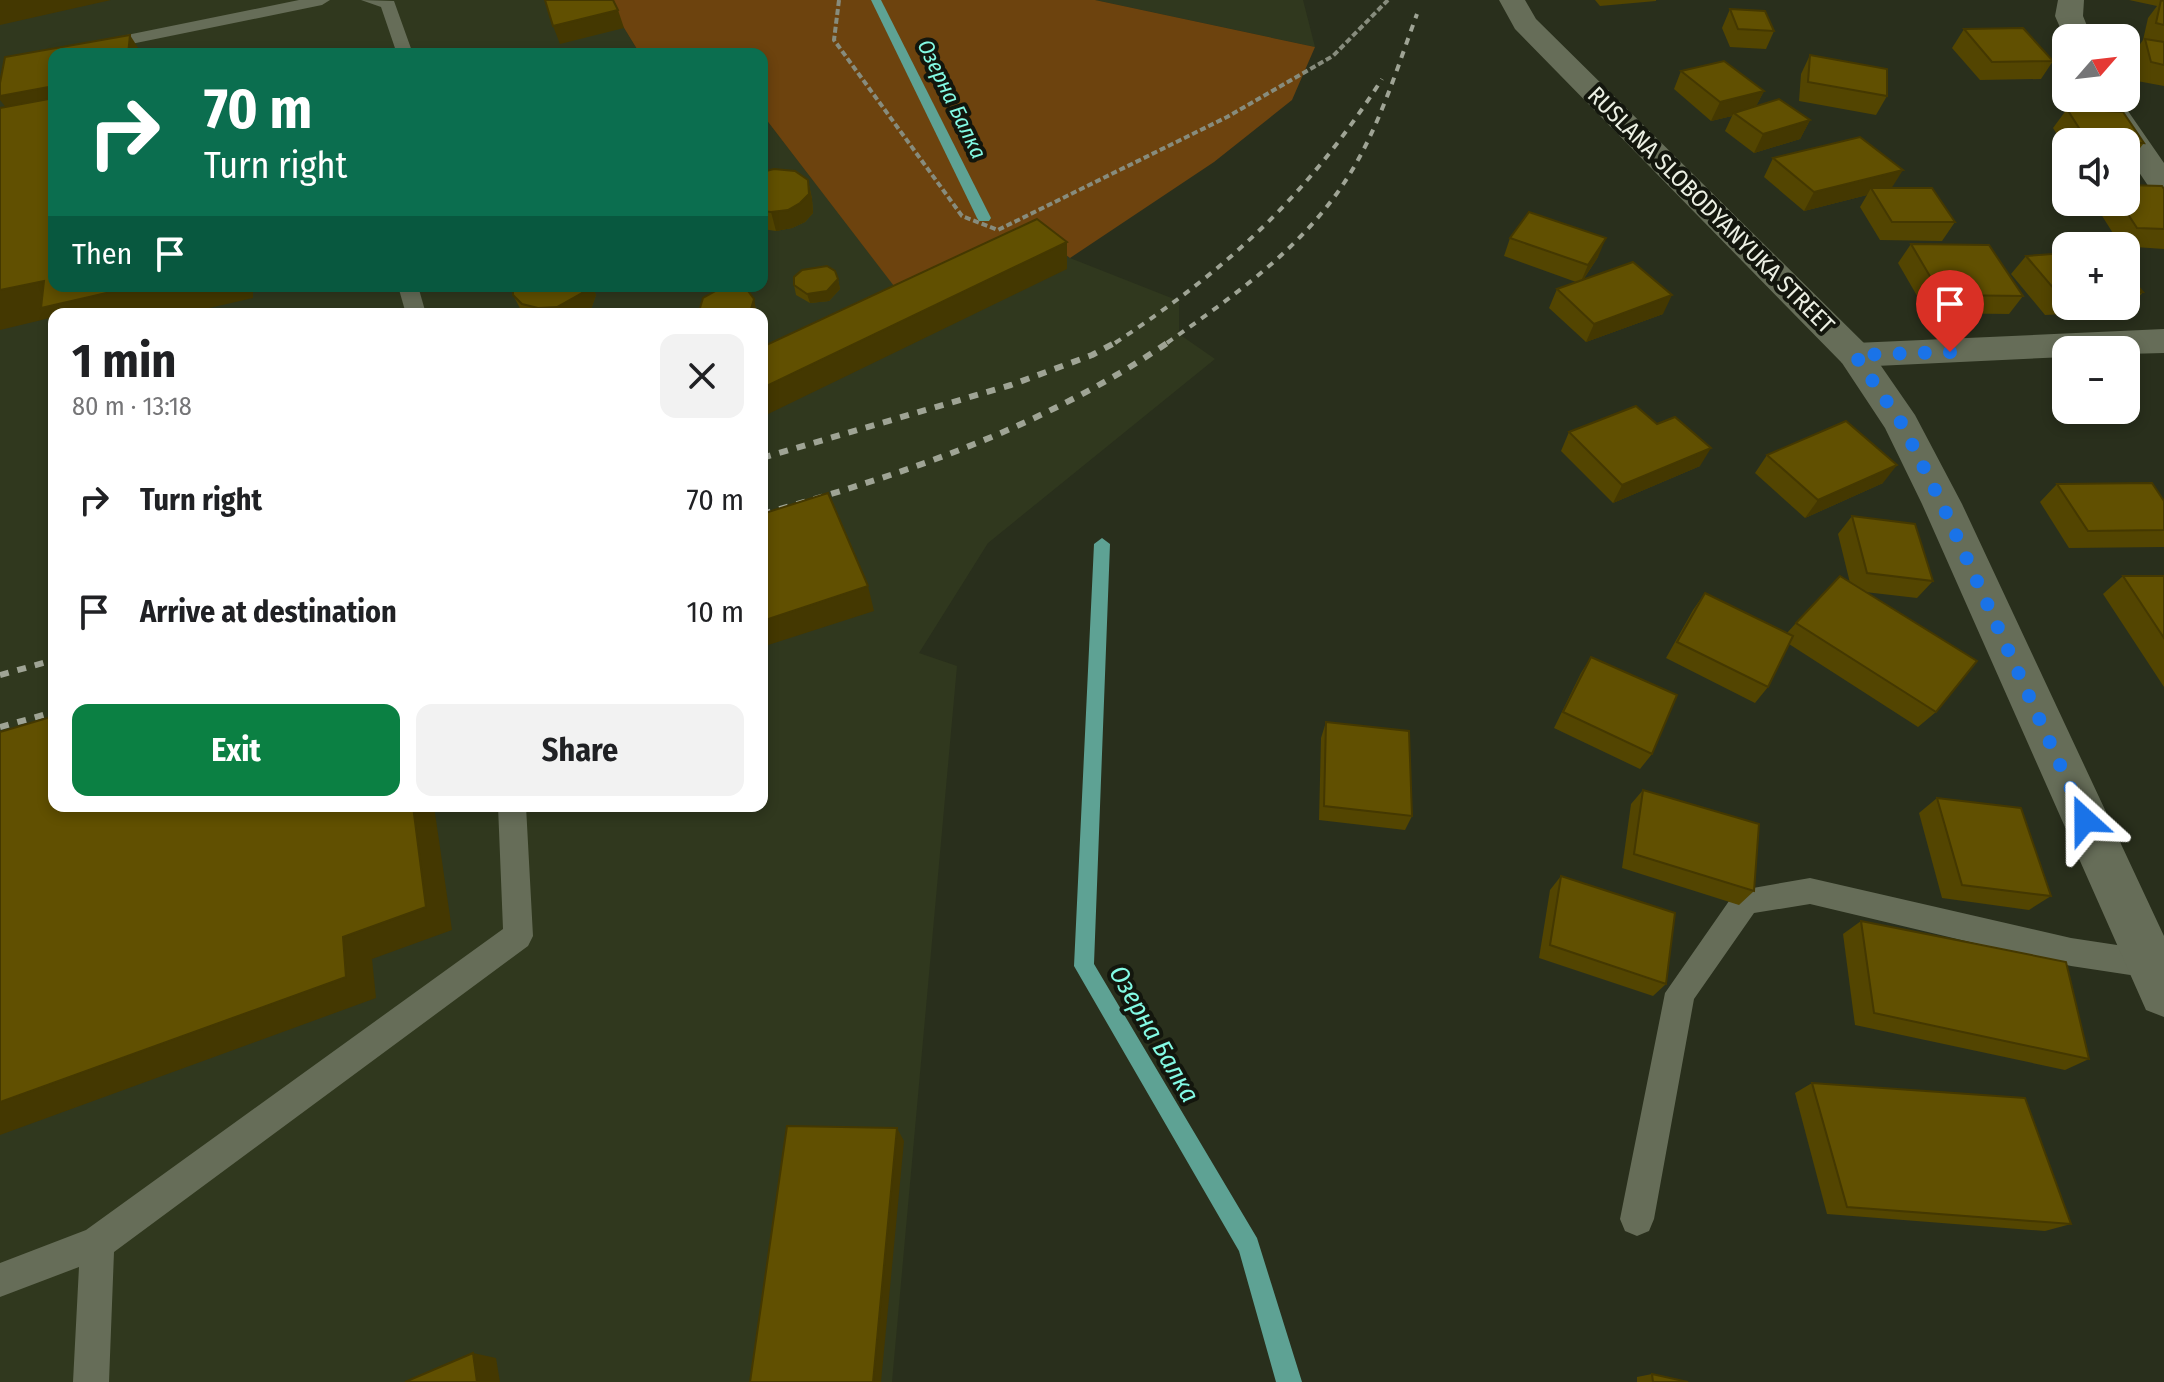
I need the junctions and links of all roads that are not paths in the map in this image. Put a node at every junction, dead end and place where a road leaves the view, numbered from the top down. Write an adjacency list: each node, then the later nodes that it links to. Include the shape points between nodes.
1 (322, 0): 6 (lane)
2 (369, 0): 7 (lane, via 388,4)
3 (1512, 0): 11 (main road, RUSLANA SLOBODYANYUKA STREET, via 1525,23)
4 (2071, 0): 5 (main road)
5 (2072, 24)
6 (85, 48)
7 (403, 48)
8 (2114, 112): 9 (main road)
9 (2164, 186)
10 (2164, 341): 11 (main road)
11 (1855, 355): 13 (main road, RUSLANA SLOBODYANYUKA STREET, via 1902,424 1942,504)
12 (512, 812): 15 (lane, via 518,936)
13 (2157, 978): 14 (lane, via 2071,952 1810,891 1746,901 1680,993)
14 (1637, 1219)
15 (97, 1243): 16 (lane); 17 (lane)
16 (0, 1280)
17 (91, 1382)

